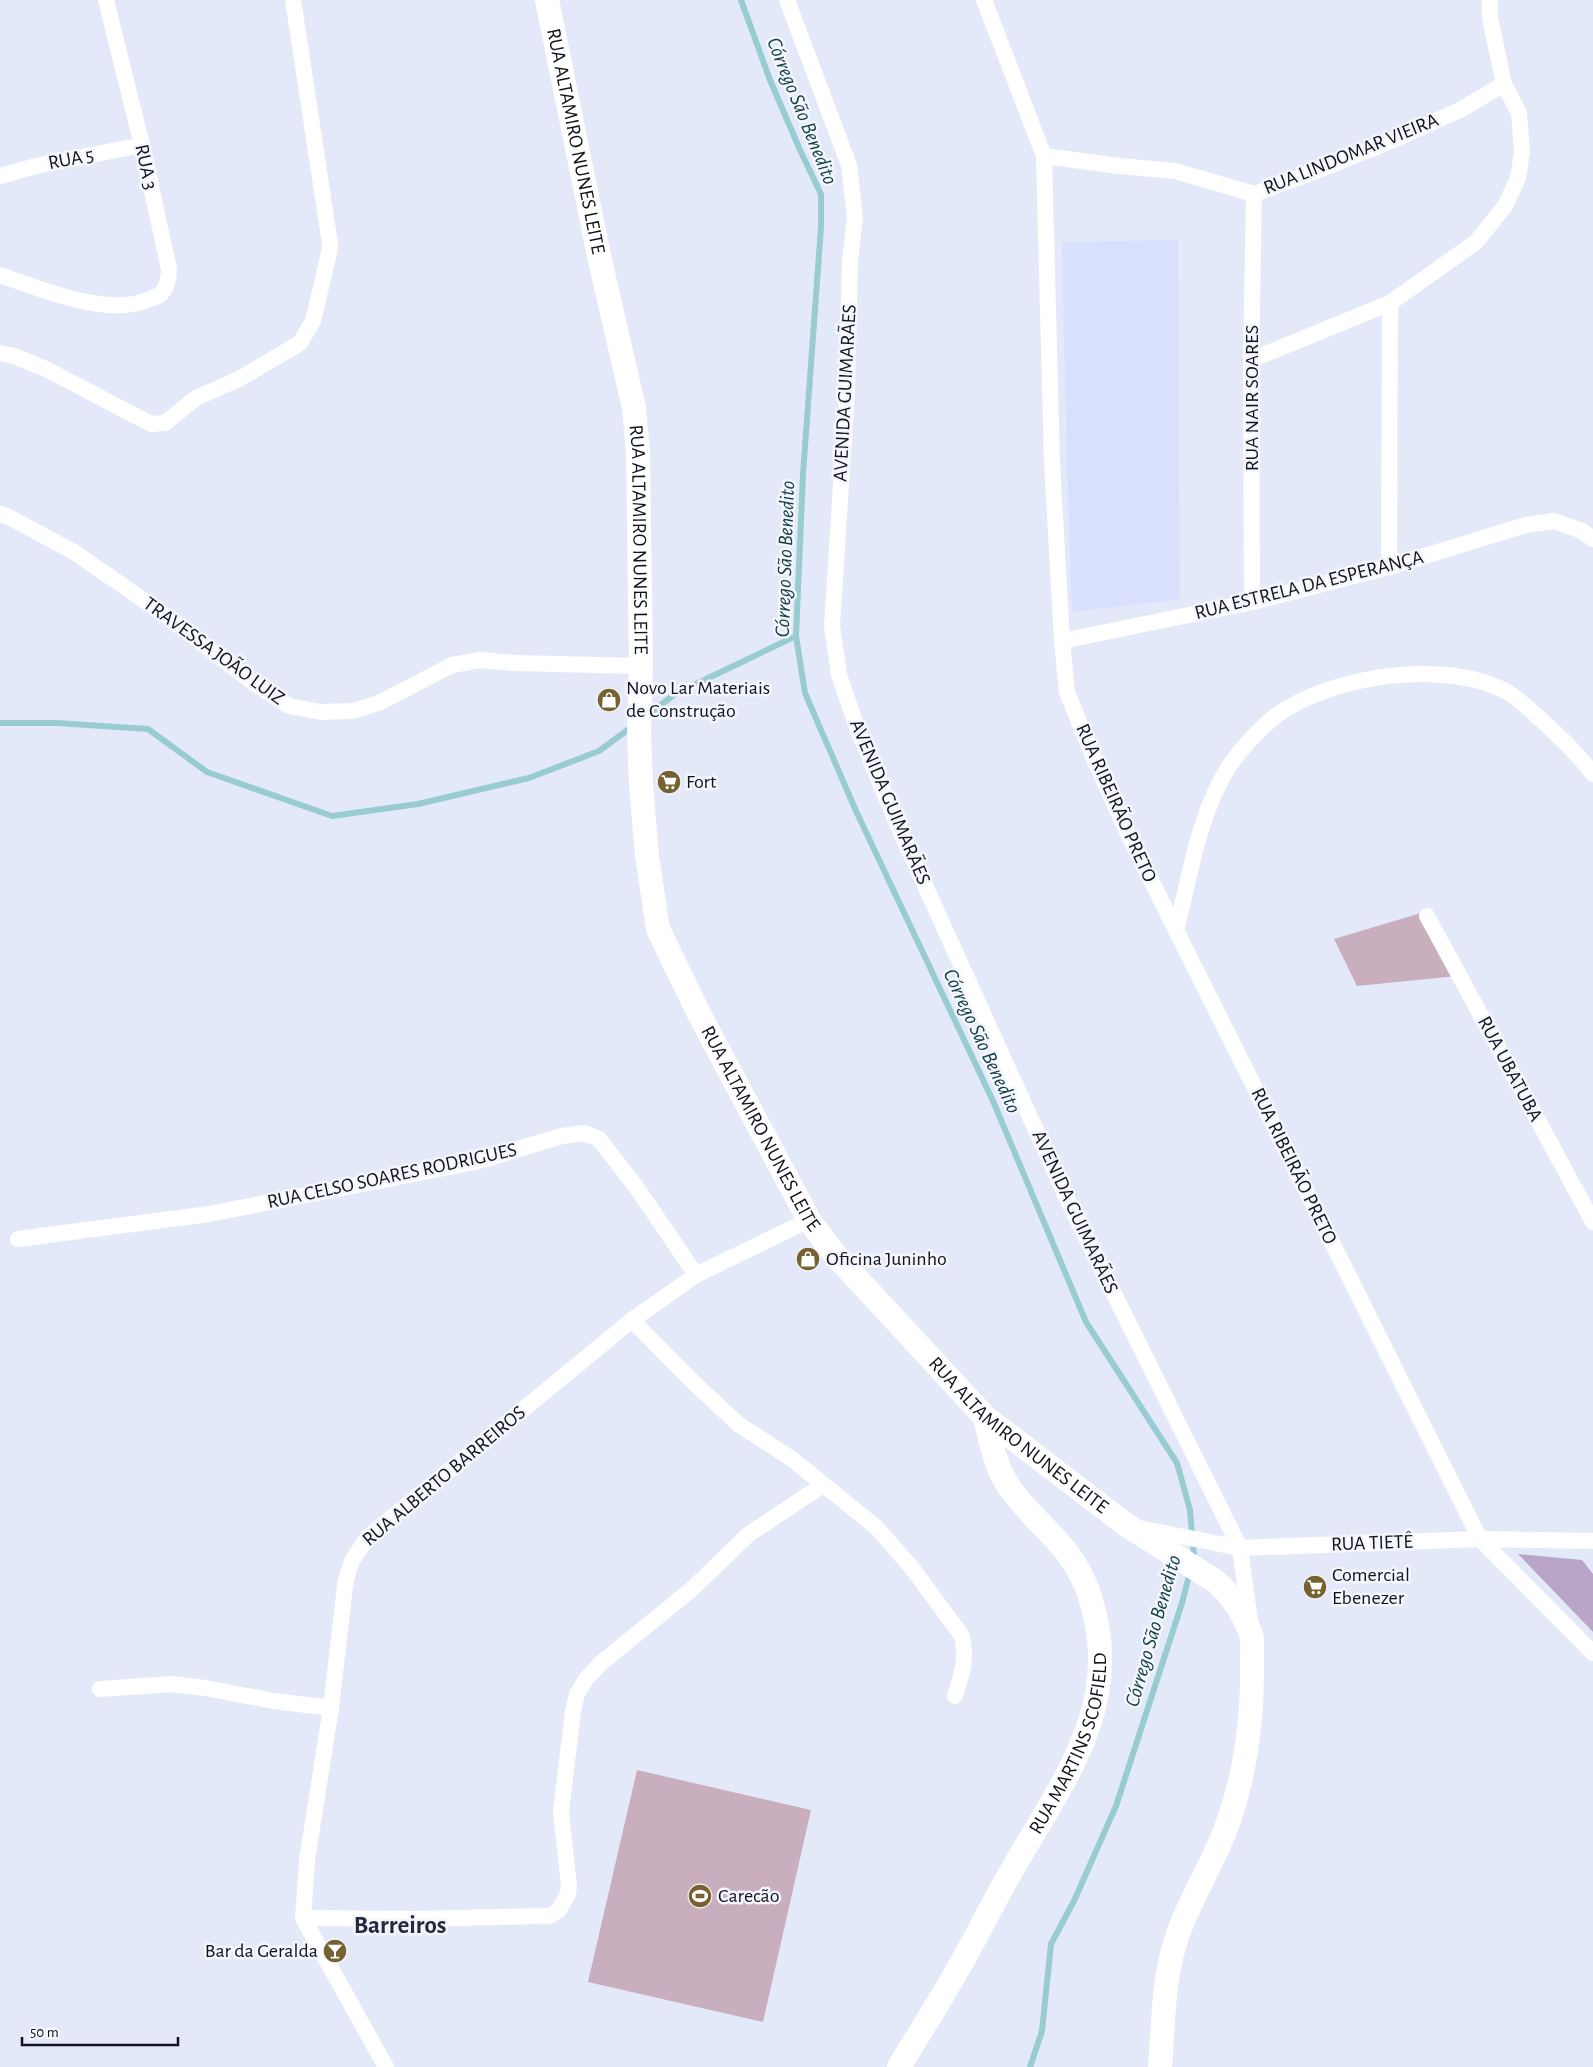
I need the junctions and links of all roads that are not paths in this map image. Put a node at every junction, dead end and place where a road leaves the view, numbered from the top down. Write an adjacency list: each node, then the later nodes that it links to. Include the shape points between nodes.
1 (106, 0): 8 (street, RUA 3)
2 (293, 0): 14 (street, via 330,244 313,321 300,343 239,379 196,398 160,424 152,424 46,369)
3 (547, 0): 21 (main road, RUA ALTAMIRO NUNES LEITE, via 599,256 634,408 638,452)
4 (787, 0): 35 (street, AVENIDA GUIMARÃES, via 849,165 855,217 850,261 847,391 832,626 839,675 898,826 1069,1203)
5 (984, 0): 9 (street, RUA RIBEIRÃO PRETO)
6 (1490, 0): 7 (street, via 1490,18)
7 (1504, 84): 11 (street, RUA LINDOMAR VIEIRA, via 1460,110 1393,140); 13 (street, via 1518,113 1522,152 1518,178 1505,206 1476,242)
8 (142, 145): 10 (street, RUA 5); 12 (street, RUA 3, via 169,269 168,281 160,294 123,306 74,299)
9 (1044, 156): 11 (street, RUA LINDOMAR VIEIRA, via 1175,171); 20 (street, RUA RIBEIRÃO PRETO, via 1052,463)
10 (0, 176)
11 (1254, 194): 15 (street, RUA NAIR SOARES)
12 (0, 275)
13 (1390, 303): 15 (street); 18 (street)
14 (0, 352)
15 (1251, 360): 19 (street, RUA NAIR SOARES)
16 (4, 515): 21 (street, TRAVESSA JOÃO LUIZ, via 74,552 289,706 321,712 353,711 381,702 452,665 480,660)
17 (1593, 540): 18 (street, RUA ESTRELA DA ESPERANÇA, via 1582,531 1554,521 1526,525)
18 (1389, 567): 19 (street, RUA ESTRELA DA ESPERANÇA)
19 (1252, 602): 20 (street, RUA ESTRELA DA ESPERANÇA)
20 (1062, 641): 24 (street, RUA RIBEIRÃO PRETO, via 1067,692 1099,770)
21 (641, 666): 25 (main road, RUA ALTAMIRO NUNES LEITE, via 639,733 647,856 658,929 699,1014)
22 (1593, 774): 24 (street, via 1546,724 1510,693 1494,686 1459,677 1426,674 1359,680 1323,690 1276,716 1229,767 1203,825)
23 (1427, 916): 26 (street, RUA UBATUBA)
24 (1176, 930): 33 (street, RUA RIBEIRÃO PRETO)
25 (809, 1220): 28 (street, RUA ALBERTO BARREIROS); 30 (main road, RUA ALTAMIRO NUNES LEITE, via 837,1257)
26 (1593, 1222)
27 (18, 1239): 28 (street, RUA CELSO SOARES RODRIGUES, via 209,1214 475,1162 562,1136 584,1133 599,1139)
28 (696, 1275): 29 (street, RUA ALBERTO BARREIROS)
29 (632, 1320): 31 (street, via 738,1424 792,1459); 40 (street, RUA ALBERTO BARREIROS, via 368,1537 348,1572)
30 (985, 1418): 32 (main road, RUA ALTAMIRO NUNES LEITE); 43 (main road, RUA MARTINS SCOFIELD, via 1000,1472 1028,1510 1060,1543 1083,1578 1099,1632 1099,1687 1092,1718 1076,1758 1048,1812)
31 (823, 1485): 39 (street, via 876,1527 912,1568 962,1636 964,1668); 41 (street, via 749,1534 586,1679 577,1694 569,1734 561,1812 569,1886 560,1910 545,1916)
32 (1125, 1524): 35 (street, RUA TIETÊ); 36 (main road, RUA ALTAMIRO NUNES LEITE, via 1226,1591 1237,1604)
33 (1480, 1539): 34 (street, RUA TIETÊ); 35 (street, RUA TIETÊ); 37 (street, RUA RIBEIRÃO PRETO)
34 (1593, 1541)
35 (1234, 1547): 36 (street)
36 (1252, 1636): 44 (main road, RUA ALTAMIRO NUNES LEITE, via 1253,1689 1238,1793 1225,1830 1185,1914 1172,1954)
37 (1593, 1653)
38 (100, 1688): 40 (street, via 172,1684)
39 (955, 1696)
40 (331, 1708): 41 (street, RUA ALBERTO BARREIROS, via 307,1860)
41 (303, 1918): 42 (street)
42 (386, 2067)
43 (899, 2067)
44 (1160, 2067)

